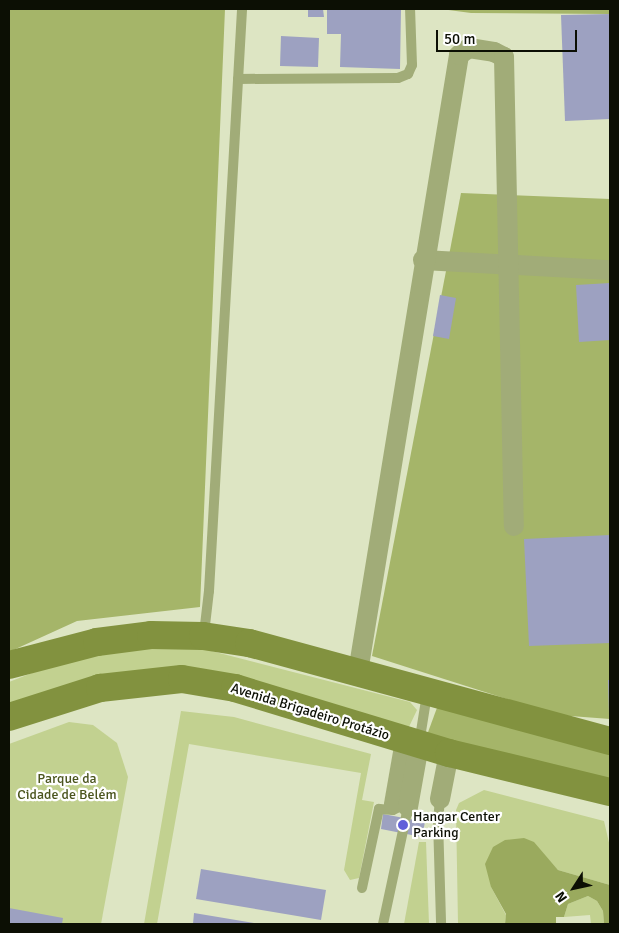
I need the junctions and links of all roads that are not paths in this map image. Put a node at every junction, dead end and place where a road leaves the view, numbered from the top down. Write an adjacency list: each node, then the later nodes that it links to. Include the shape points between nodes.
1 (242, 9): 3 (lane)
2 (410, 9): 3 (lane, via 412,65 408,74 398,78)
3 (238, 78): 8 (lane, via 209,591)
4 (423, 260): 5 (street); 5 (street, via 459,55 469,48 504,57); 10 (street)
5 (508, 264): 6 (street); 7 (street)
6 (610, 270)
7 (514, 526)
8 (203, 636): 9 (main road, via 151,635 97,642); 10 (main road, via 249,643)
9 (9, 665)
10 (358, 672): 11 (main road)
11 (427, 690): 13 (main road); 14 (lane)
12 (9, 717): 14 (main road, Avenida Brigadeiro Protázio, via 100,688 182,679 235,688)
13 (610, 741)
14 (412, 743): 15 (main road, Avenida Brigadeiro Protázio); 18 (street)
15 (449, 753): 16 (main road, Avenida Brigadeiro Protázio); 17 (street)
16 (610, 792)
17 (440, 799): 21 (lane)
18 (401, 806): 19 (lane, via 393,810 380,808); 20 (lane)
19 (362, 888)
20 (383, 924)
21 (441, 924)

